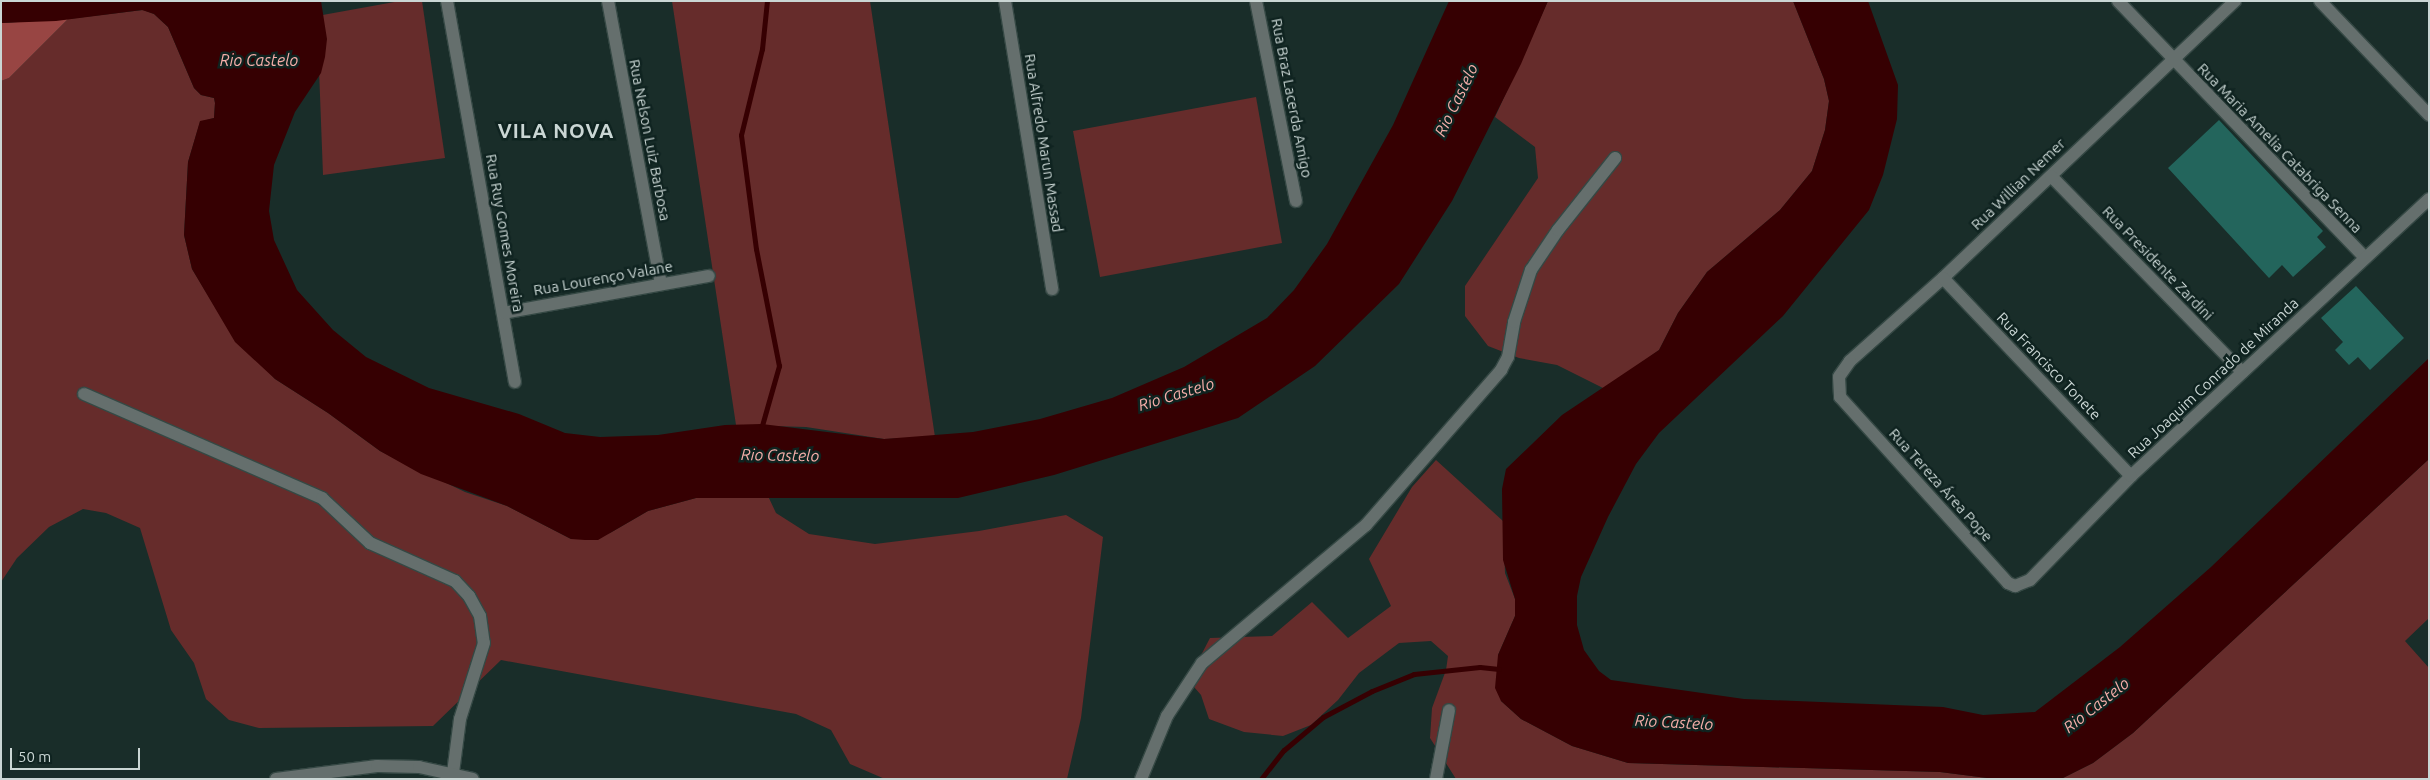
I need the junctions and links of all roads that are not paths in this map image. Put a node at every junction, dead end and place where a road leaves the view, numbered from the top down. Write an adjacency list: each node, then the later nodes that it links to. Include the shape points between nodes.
1 (447, 1): 19 (street, Rua Ruy Gomes Moreira)
2 (608, 1): 17 (street, Rua Nelson Luiz Barbosa)
3 (1005, 1): 18 (street, Rua Alfredo Marun Massad)
4 (1256, 1): 13 (street, Rua Braz Lacerda Amigo)
5 (2118, 1): 8 (street, Rua Maria Amelia Catabriga Senna)
6 (2235, 1): 8 (street, Rua Willian Nemer)
7 (2320, 1): 9 (street)
8 (2171, 60): 11 (street, Rua Willian Nemer); 14 (street, Rua Maria Amelia Catabriga Senna)
9 (2429, 115)
10 (1615, 158): 30 (street, via 1530,270 1514,322 1508,357 1501,370 1366,525 1202,663 1168,716)
11 (2051, 176): 16 (street, Rua Willian Nemer); 20 (street, Rua Presidente Zardini)
12 (2429, 199): 14 (street, Rua Joaquim Conrado de Miranda)
13 (1296, 201)
14 (2365, 258): 20 (street, Rua Joaquim Conrado de Miranda)
15 (710, 276): 17 (street, Rua Lourenço Valane)
16 (1943, 278): 23 (street, Rua Willian Nemer, via 1850,361 1839,377); 24 (street, Rua Francisco Tonete)
17 (661, 284): 19 (street, Rua Lourenço Valane)
18 (1052, 289)
19 (503, 313): 21 (street, Rua Ruy Gomes Moreira)
20 (2242, 372): 24 (street, Rua Joaquim Conrado de Miranda)
21 (515, 382)
22 (84, 394): 27 (street, via 322,498 340,511 370,542 455,581 469,596 480,616 484,643 460,719)
23 (1840, 397): 25 (street, Rua Tereza Área Pope, via 2008,583)
24 (2132, 476): 25 (street, Rua Joaquim Conrado de Miranda)
25 (2023, 584)
26 (1449, 710): 31 (street)
27 (453, 773): 28 (street, via 418,767 377,766); 29 (street)
28 (276, 779)
29 (473, 779)
30 (1141, 779)
31 (1436, 779)

